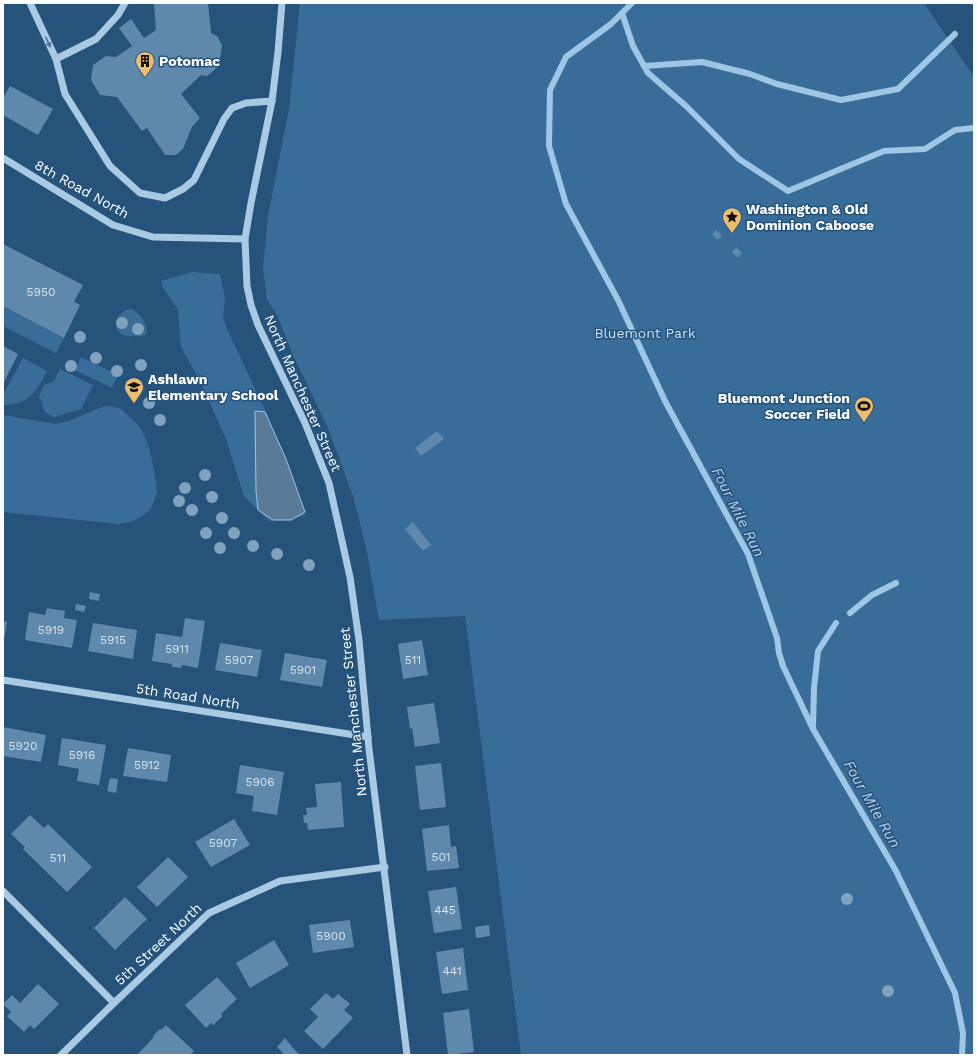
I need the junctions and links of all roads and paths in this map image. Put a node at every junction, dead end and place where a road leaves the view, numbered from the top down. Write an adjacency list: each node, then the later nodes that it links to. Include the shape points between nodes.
1 (30, 3): 4 (street, one-way to 4)
2 (125, 3): 4 (street, via 96,40)
3 (282, 3): 5 (street, North Manchester Street)
4 (56, 60): 5 (street, via 65,94 110,166 140,193 165,198 194,180 232,108 246,103)
5 (272, 101): 7 (street, North Manchester Street)
6 (3, 158): 7 (street, 8th Road North, via 113,225 153,237)
7 (246, 239): 9 (street, North Manchester Street, via 247,286 251,305 305,423 329,483 350,577)
8 (3, 680): 9 (street, 5th Road North)
9 (368, 737): 10 (street, North Manchester Street)
10 (385, 867): 12 (street, 5th Street North, via 280,881 210,913); 14 (street, North Manchester Street)
11 (3, 891): 12 (street)
12 (114, 1003): 13 (street, 5th Street North)
13 (61, 1055)
14 (407, 1055)

